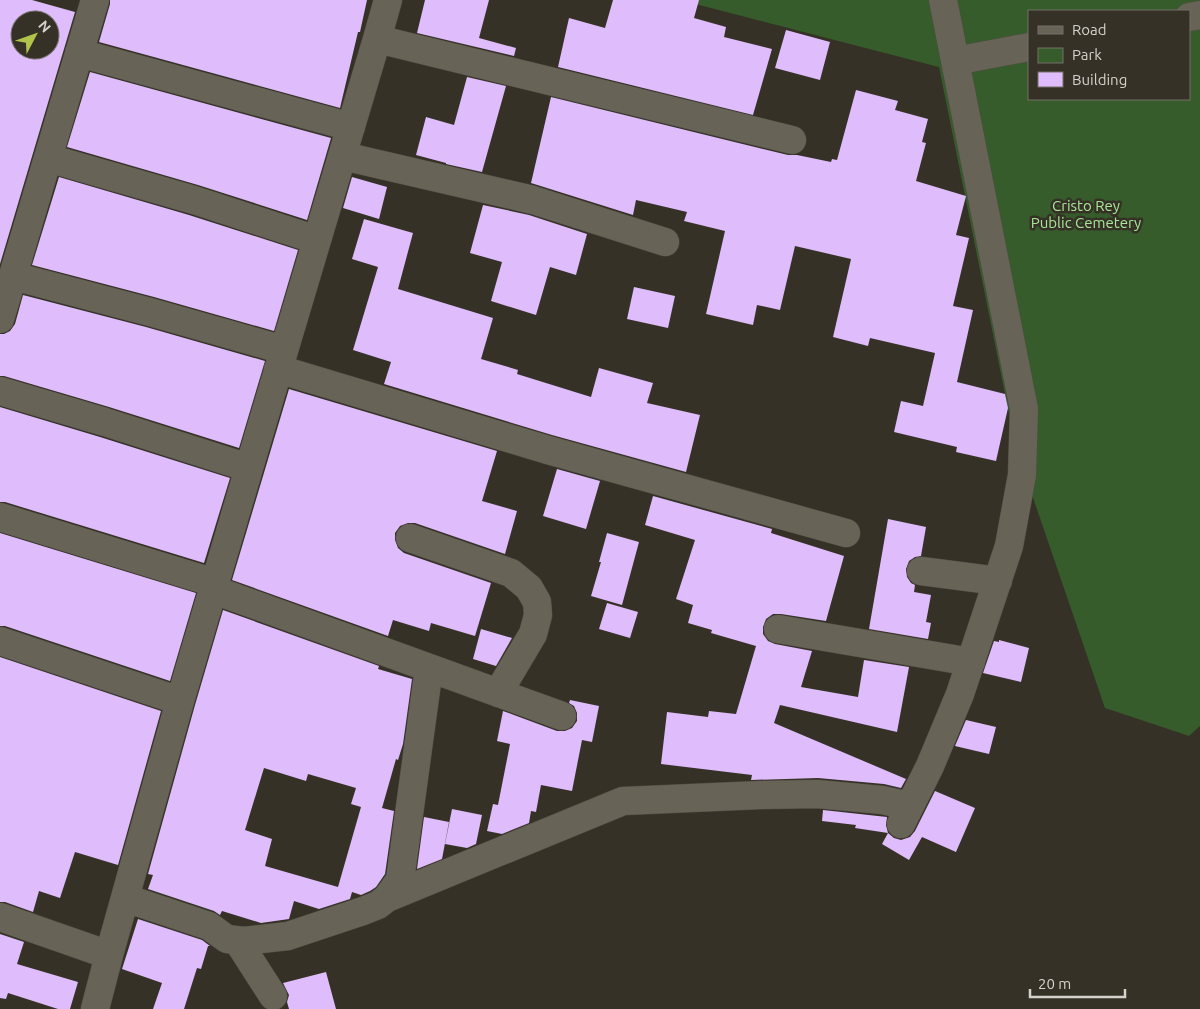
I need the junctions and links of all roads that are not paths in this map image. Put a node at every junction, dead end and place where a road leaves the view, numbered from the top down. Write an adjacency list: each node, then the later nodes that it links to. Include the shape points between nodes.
1 (95, 0): 6 (street)
2 (388, 0): 4 (street)
3 (943, 0): 7 (street)
4 (378, 39): 8 (street); 9 (street)
5 (1028, 47): 7 (street)
6 (79, 52): 8 (street); 11 (street)
7 (955, 60): 23 (street, via 1024,409 1022,476 1009,546)
8 (351, 127): 10 (street)
9 (792, 140)
10 (342, 156): 12 (street); 13 (street, via 533,200)
11 (48, 158): 12 (street); 14 (street)
12 (317, 240): 16 (street)
13 (665, 242)
14 (13, 276): 15 (street); 16 (street, via 150,312)
15 (0, 319)
16 (281, 360): 18 (street); 20 (street, via 548,450)
17 (0, 391): 18 (street)
18 (249, 468): 24 (street)
19 (0, 516): 24 (street)
20 (846, 533)
21 (410, 538): 29 (street, via 512,573 529,588 537,602 534,634)
22 (921, 571): 23 (street)
23 (998, 581): 27 (street)
24 (214, 587): 28 (street); 30 (street)
25 (778, 629): 27 (street)
26 (0, 641): 30 (street)
27 (971, 662): 33 (street, via 934,757 906,815 882,800 817,794 623,801)
28 (430, 668): 29 (street); 33 (street, via 400,880)
29 (498, 693): 31 (street)
30 (180, 701): 32 (street)
31 (562, 716)
32 (125, 898): 35 (street, via 209,926 227,939); 36 (street)
33 (388, 898): 35 (street, via 363,911 288,936)
34 (0, 917): 36 (street)
35 (236, 940): 37 (street)
36 (109, 955): 38 (street)
37 (272, 996)
38 (95, 1009)

